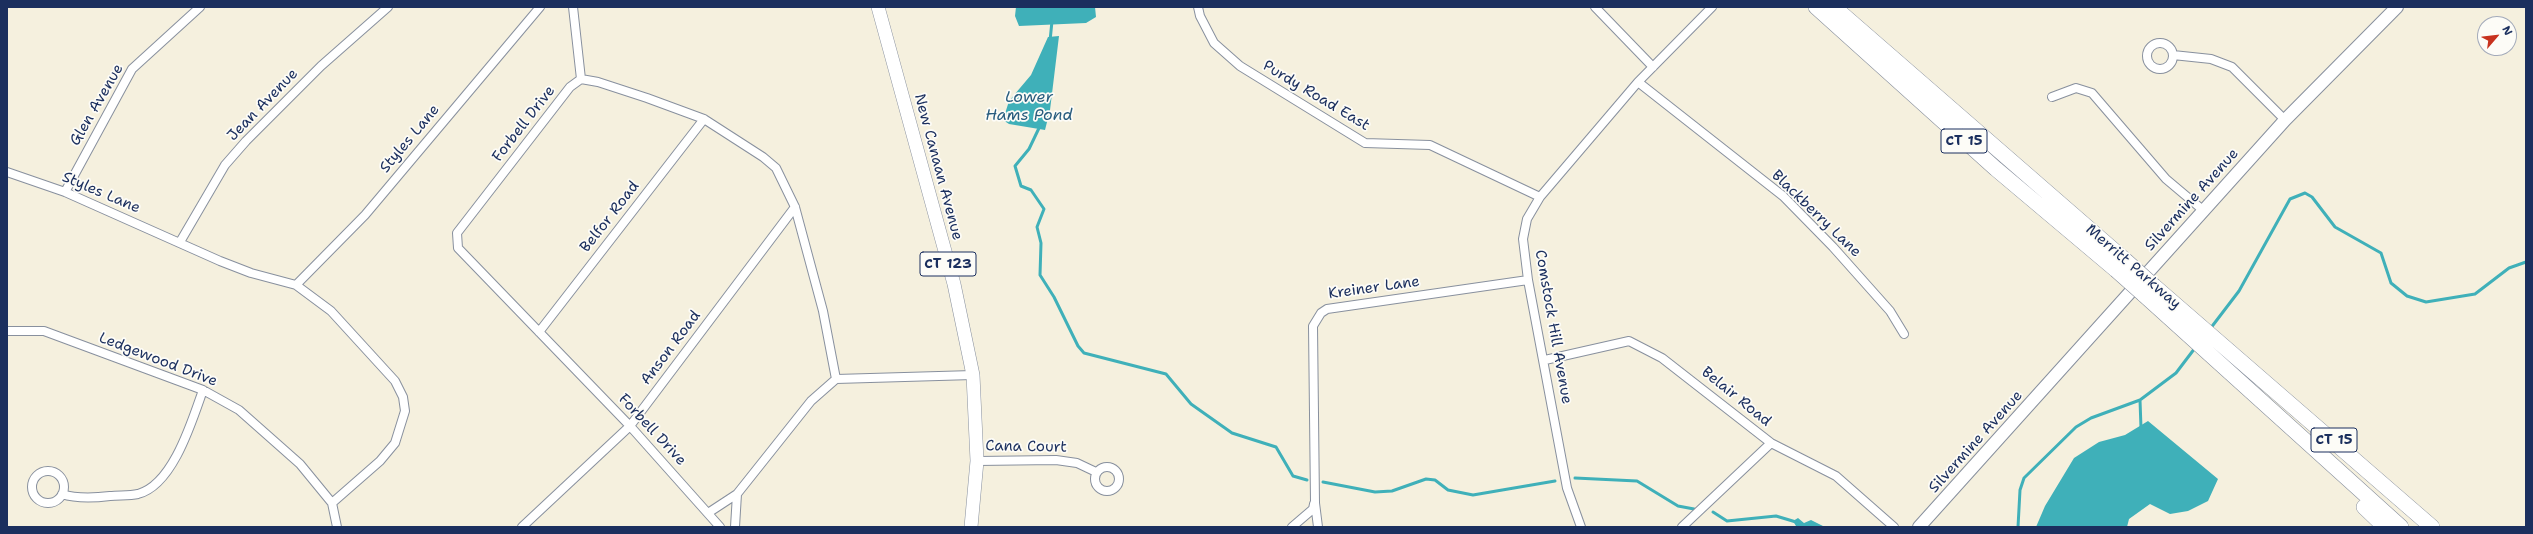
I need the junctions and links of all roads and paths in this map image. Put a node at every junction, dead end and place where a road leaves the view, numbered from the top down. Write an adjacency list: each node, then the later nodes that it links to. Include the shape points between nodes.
1 (200, 7): 20 (street, Glen Avenue, via 132,69)
2 (388, 7): 24 (street, Jean Avenue, via 321,66 246,141 226,166)
3 (540, 7): 27 (street, Styles Lane, via 365,215)
4 (573, 7): 14 (street)
5 (878, 7): 33 (main road, New Canaan Avenue / CT 123, via 954,284)
6 (1198, 7): 21 (street, Purdy Road East, via 1214,43 1240,66 1365,143 1430,145)
7 (1595, 7): 13 (street)
8 (1712, 7): 13 (street, Comstock Hill Avenue)
9 (1816, 7): 25 (highway, Merritt Parkway / CT 15, via 1996,169)
10 (1834, 7): 25 (highway, Merritt Parkway / CT 15)
11 (2397, 7): 18 (street, Silvermine Avenue)
12 (2173, 55): 18 (street, via 2211,59 2232,67)
13 (1653, 67): 15 (street, Comstock Hill Avenue)
14 (581, 79): 17 (street, via 598,82); 29 (street, Forbell Drive, via 570,87 457,233 458,248)
15 (1638, 82): 21 (street, Comstock Hill Avenue); 30 (street, Blackberry Lane, via 1783,196 1890,311)
16 (2052, 97): 23 (street, via 2076,88 2092,93 2166,179)
17 (704, 119): 22 (street, via 776,168); 29 (street, Belfor Road)
18 (2285, 120): 23 (street, Silvermine Avenue)
19 (7, 172): 20 (street, Styles Lane)
20 (65, 192): 24 (street, Styles Lane)
21 (1540, 197): 26 (street, Comstock Hill Avenue, via 1527,219 1523,239)
22 (795, 207): 34 (street, via 823,311); 36 (street, Anson Road)
23 (2204, 211): 57 (street, Silvermine Avenue)
24 (180, 242): 27 (street, Styles Lane, via 251,273)
25 (2121, 265): 32 (highway, Merritt Parkway / CT 15, bridge)
26 (1528, 280): 31 (street, Comstock Hill Avenue); 45 (street, Kreiner Lane, via 1327,309 1320,313 1313,326)
27 (296, 285): 44 (street, Styles Lane, via 336,316 395,381 403,397 403,424 395,444 380,461)
28 (7, 331): 35 (street, Ledgewood Drive, via 44,331)
29 (539, 332): 36 (street, Forbell Drive)
30 (1904, 334)
31 (1544, 360): 38 (street, Belair Road, via 1629,341 1662,358); 54 (street, Comstock Hill Avenue, via 1567,488)
32 (2229, 360): 37 (highway, Merritt Parkway / CT 15); 41 (highway, Merritt Parkway / CT 15)
33 (973, 375): 34 (street); 39 (main road, New Canaan Avenue / CT 123)
34 (836, 378): 43 (street, via 811,400)
35 (203, 390): 42 (street, via 190,426 169,469 159,482 139,493 72,498); 44 (street, Ledgewood Drive, via 239,410 261,428 300,464)
36 (630, 426): 46 (street, Forbell Drive); 48 (street, Anson Road)
37 (2296, 432): 58 (highway, via 2340,482); 59 (highway, Merritt Parkway / CT 15)
38 (1771, 443): 55 (street); 56 (street, Belair Road, via 1836,476)
39 (977, 461): 40 (street, Cana Court, via 1056,460 1077,463); 51 (main road, New Canaan Avenue / CT 123)
40 (1096, 472)
41 (2372, 473): 60 (highway, Merritt Parkway / CT 15); 61 (highway)
42 (62, 494)
43 (737, 494): 46 (street); 50 (street)
44 (332, 503): 47 (street, Ledgewood Drive)
45 (1315, 503): 52 (street, via 1313,509); 53 (street, Kreiner Lane)
46 (708, 512): 49 (street, Forbell Drive)
47 (337, 527)
48 (522, 527)
49 (720, 527)
50 (735, 527)
51 (971, 527)
52 (1292, 527)
53 (1318, 527)
54 (1581, 527)
55 (1682, 527)
56 (1894, 527)
57 (1919, 527)
58 (2385, 527)
59 (2401, 527)
60 (2432, 527)
61 (2444, 527)

